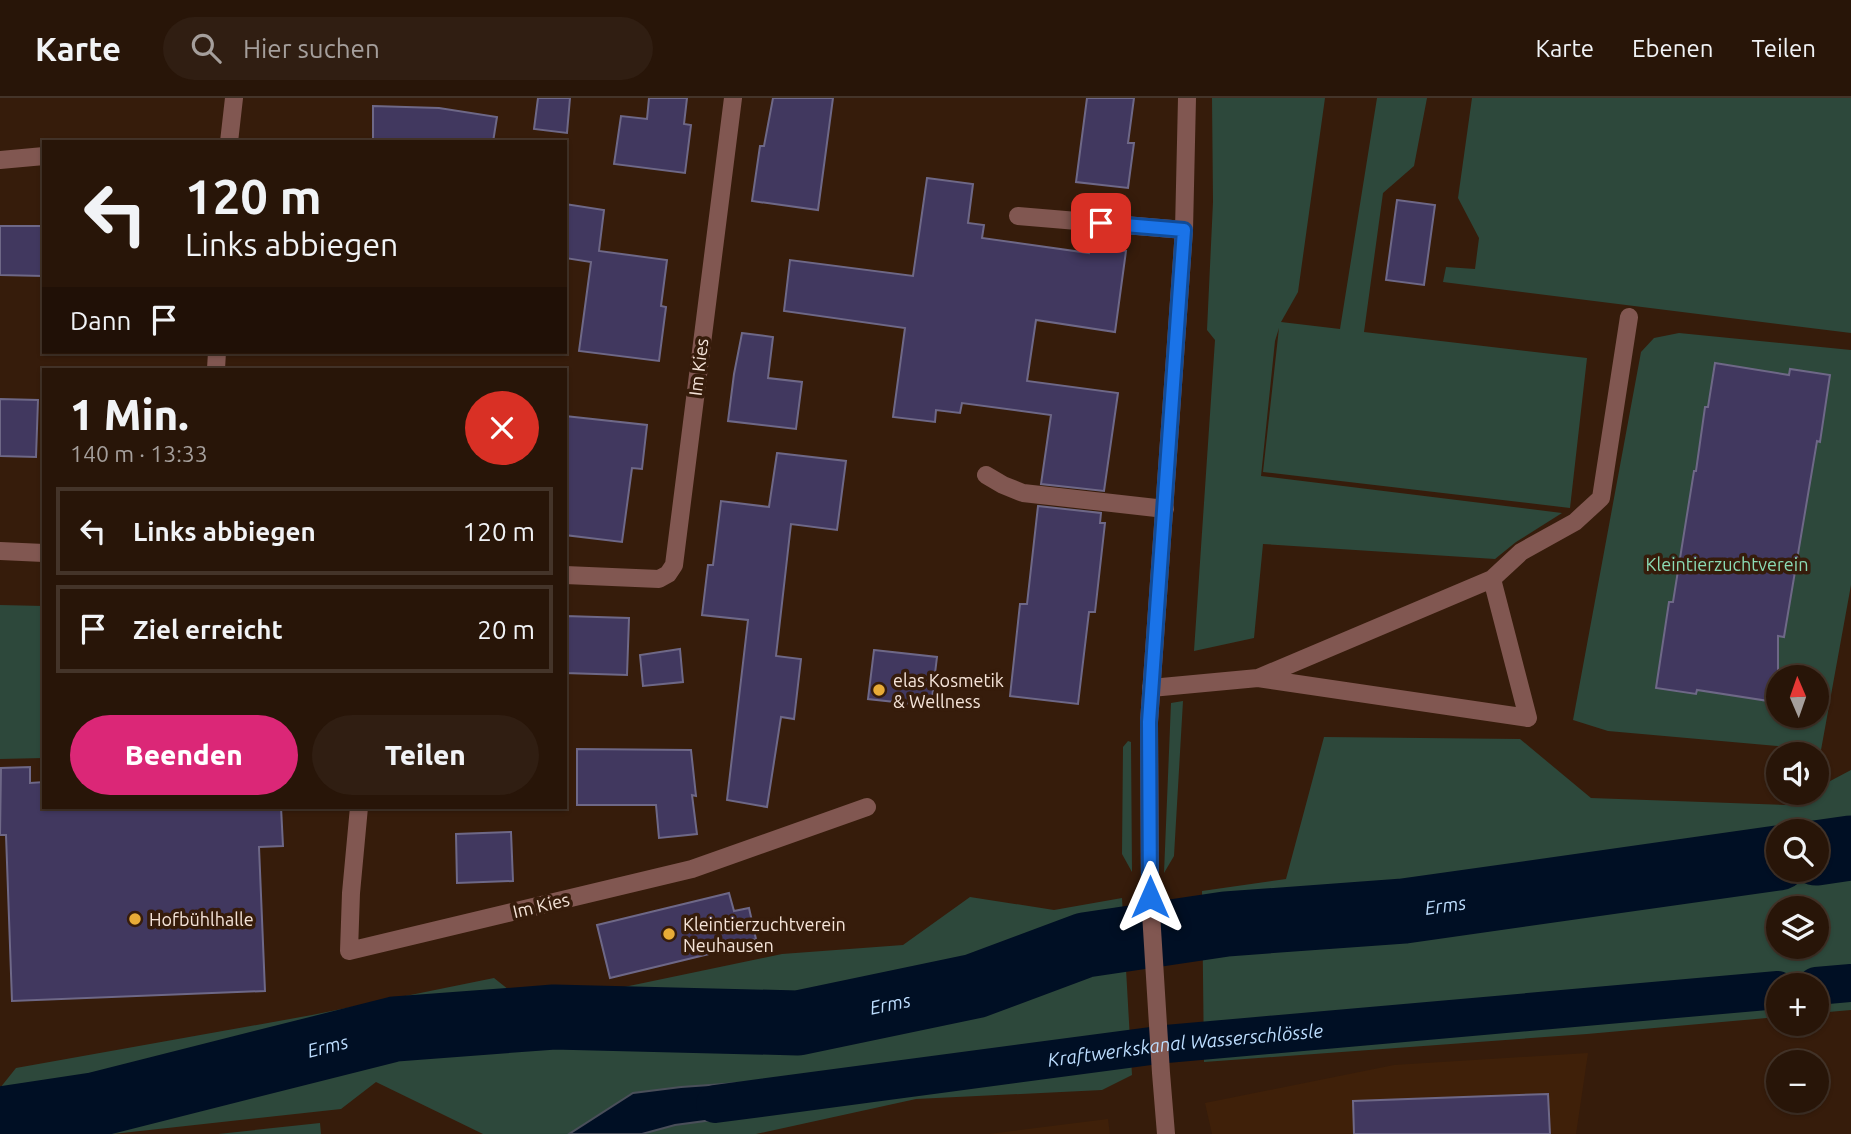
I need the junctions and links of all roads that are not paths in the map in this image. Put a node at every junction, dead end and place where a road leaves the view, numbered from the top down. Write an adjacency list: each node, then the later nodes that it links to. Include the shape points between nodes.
1 (234, 98): 4 (street)
2 (733, 98): 14 (street, Im Kies, via 674,565 659,579)
3 (1187, 98): 8 (street)
4 (229, 140)
5 (42, 156): 6 (street)
6 (0, 160)
7 (1018, 216): 8 (street)
8 (1184, 230): 11 (street)
9 (1629, 317): 15 (street, via 1601,498 1575,522 1521,552)
10 (986, 475): 11 (street, via 1023,493)
11 (1165, 509): 17 (street)
12 (0, 551): 13 (street)
13 (42, 553)
14 (567, 575)
15 (1492, 579): 16 (street); 16 (street, via 1528,718)
16 (1258, 678): 17 (street)
17 (1152, 688): 20 (street, via 1150,897)
18 (867, 807): 19 (street, Im Kies, via 692,869 349,951)
19 (359, 809)
20 (1166, 1134)

